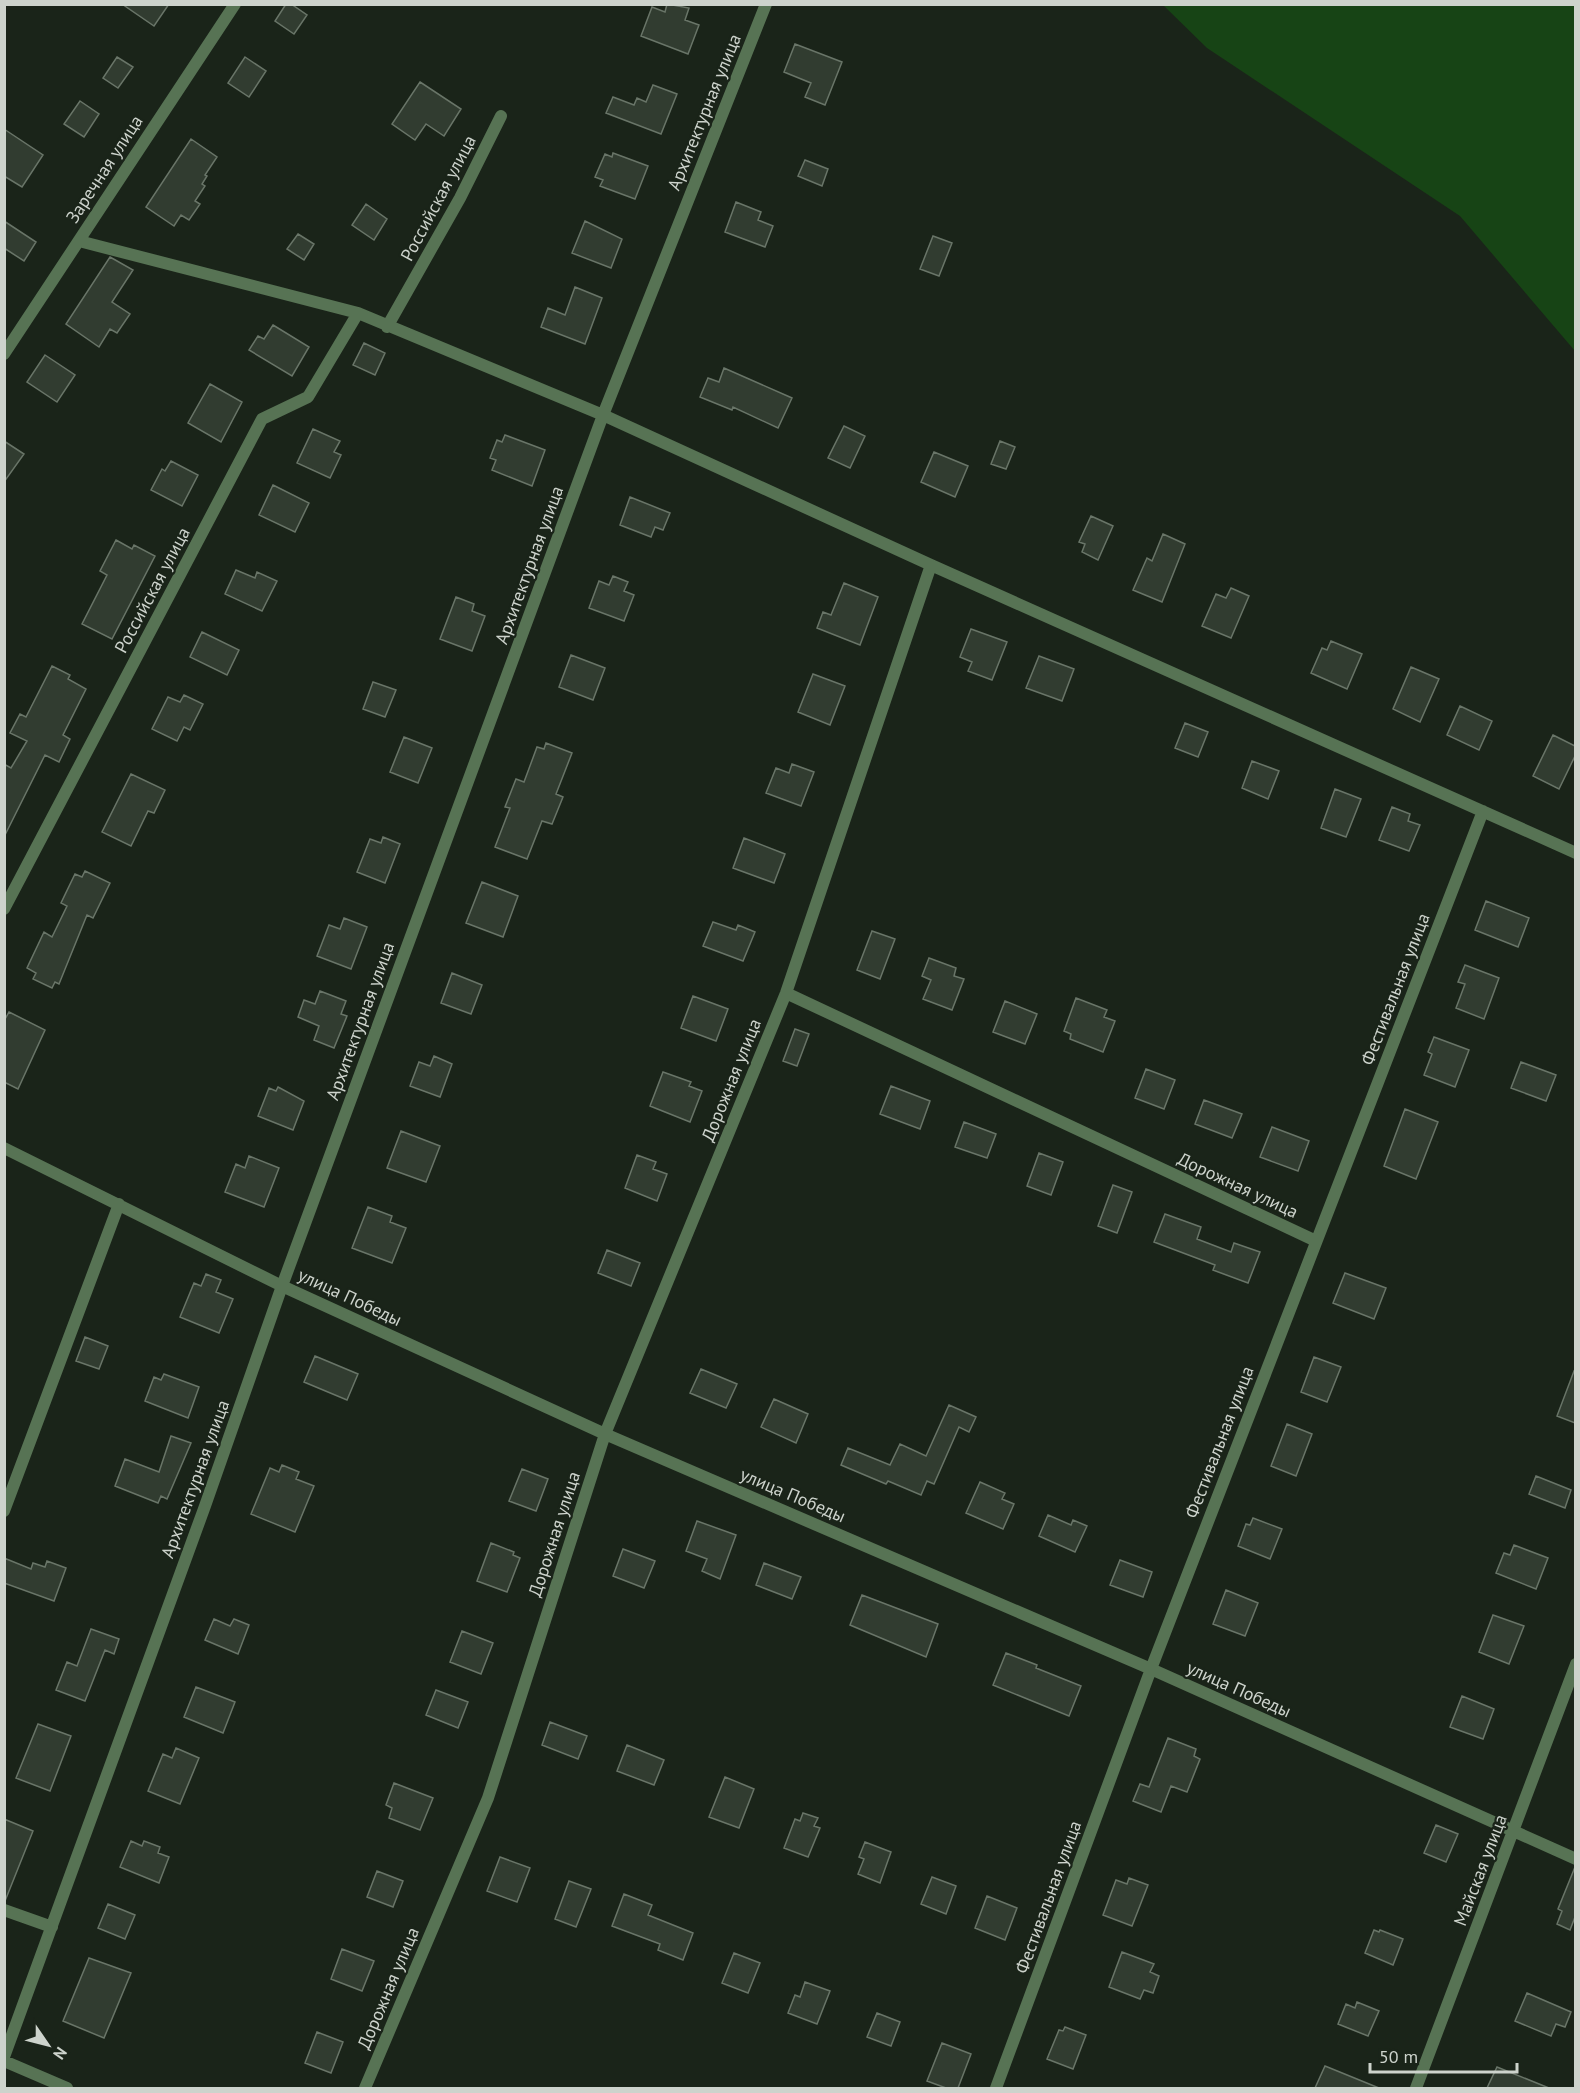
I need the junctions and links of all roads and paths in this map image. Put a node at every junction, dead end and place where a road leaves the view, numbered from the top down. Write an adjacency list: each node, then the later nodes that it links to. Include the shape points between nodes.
1 (235, 4): 4 (street, Заречная улица)
2 (766, 4): 8 (street, Архитектурная улица)
3 (501, 116): 6 (street, Российская улица)
4 (79, 241): 5 (street); 7 (street, Заречная улица)
5 (358, 313): 6 (street); 12 (street, Российская улица, via 308,397 262,419)
6 (387, 327): 8 (street)
7 (4, 354)
8 (603, 415): 9 (street); 17 (street, Архитектурная улица)
9 (931, 565): 10 (street); 13 (street, Дорожная улица)
10 (1483, 811): 11 (street); 16 (street, Фестивальная улица)
11 (1575, 853)
12 (4, 909)
13 (786, 993): 16 (street, Дорожная улица); 18 (street, Дорожная улица)
14 (4, 1148): 15 (street, улица Победы)
15 (119, 1204): 17 (street, улица Победы); 19 (street)
16 (1316, 1241): 21 (street, Фестивальная улица)
17 (282, 1286): 18 (street, улица Победы); 25 (street, Архитектурная улица)
18 (605, 1434): 21 (street, улица Победы); 28 (street, Дорожная улица, via 488,1798)
19 (4, 1511)
20 (1575, 1664): 22 (street, Майская улица)
21 (1151, 1669): 22 (street, улица Победы); 29 (street, Фестивальная улица)
22 (1515, 1832): 23 (street, улица Победы); 30 (street, Майская улица)
23 (1575, 1859)
24 (4, 1910): 25 (street)
25 (52, 1927): 26 (street, Архитектурная улица)
26 (4, 2059): 27 (street)
27 (67, 2088)
28 (365, 2088)
29 (996, 2088)
30 (1416, 2088)

